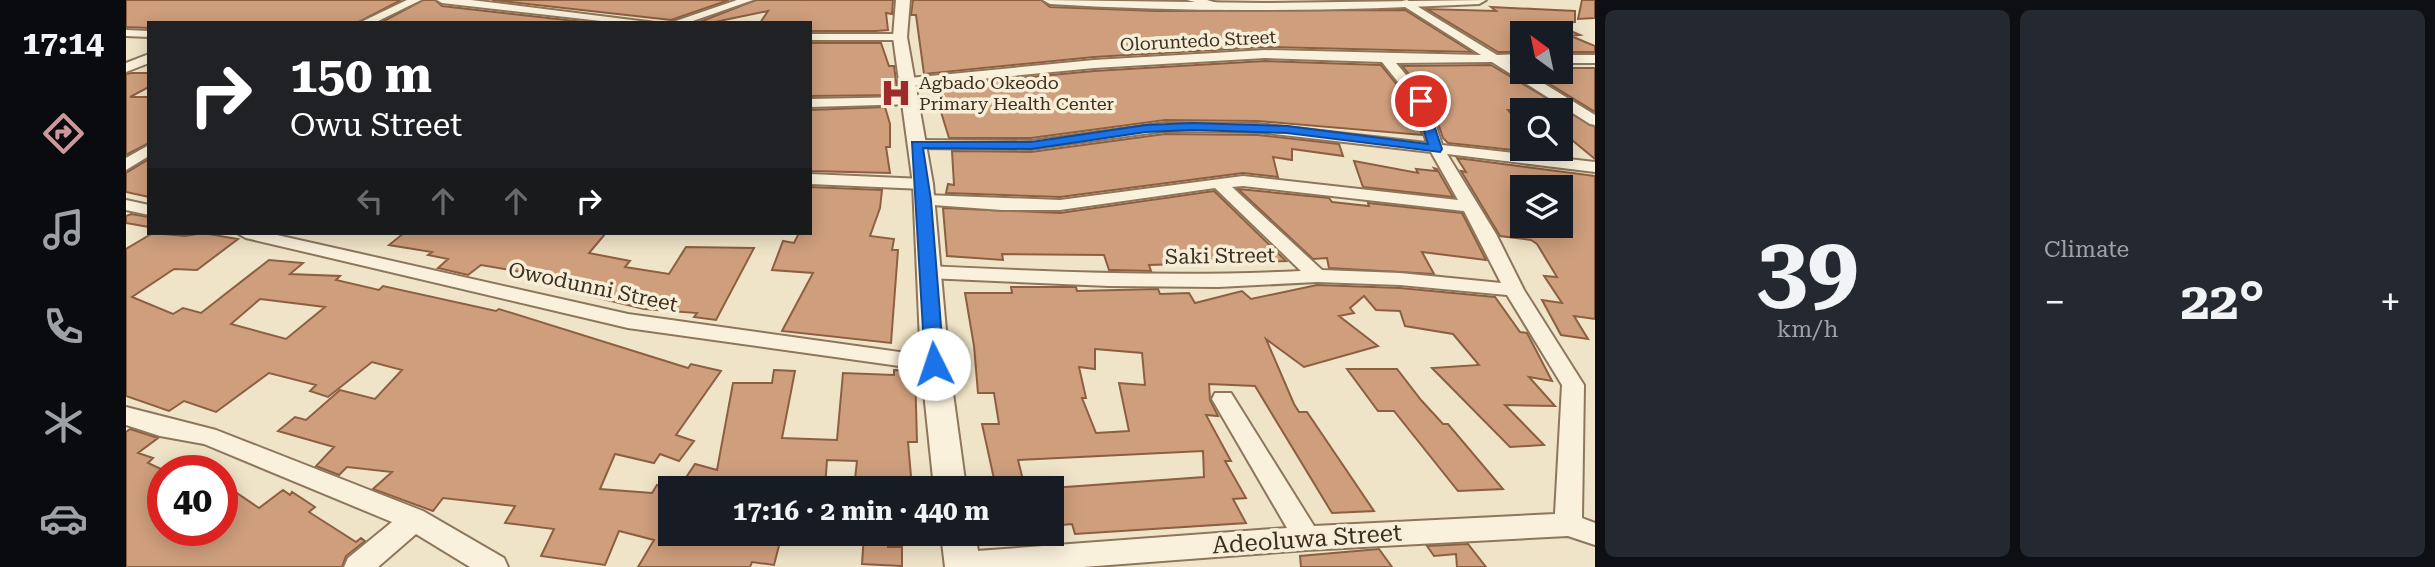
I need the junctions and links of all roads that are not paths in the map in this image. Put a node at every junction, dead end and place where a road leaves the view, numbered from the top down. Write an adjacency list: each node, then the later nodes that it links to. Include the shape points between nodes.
1 (416, 0): 10 (street)
2 (442, 0): 11 (street)
3 (748, 0): 12 (street)
4 (903, 0): 16 (street)
5 (1050, 0): 9 (street)
6 (1192, 0): 9 (street)
7 (1479, 0): 8 (street)
8 (1407, 1): 9 (street); 17 (street)
9 (1226, 7)
10 (369, 21)
11 (633, 21)
12 (681, 21)
13 (126, 33): 14 (street)
14 (147, 34)
15 (812, 37): 16 (street)
16 (900, 37): 24 (street)
17 (1490, 58): 18 (street, Oloruntedo Street); 20 (street, Oloruntedo Street); 26 (street)
18 (1510, 58)
19 (147, 59): 23 (street)
20 (1386, 59): 24 (street, Oloruntedo Street, via 1265,54 1101,63); 28 (street, via 1421,101)
21 (1573, 59): 22 (street)
22 (1595, 59)
23 (126, 68)
24 (909, 92): 25 (street, Oloruntedo Street); 27 (street)
25 (812, 103)
26 (1595, 121)
27 (916, 144): 28 (street, via 1031,145 1146,128 1192,127 1287,130); 36 (street)
28 (1436, 149): 32 (street); 38 (street)
29 (147, 150): 31 (street)
30 (147, 164): 33 (street)
31 (126, 165)
32 (1595, 167)
33 (126, 170)
34 (812, 179): 36 (street)
35 (1219, 182): 36 (street, via 1077,204 1025,206); 38 (street, via 1277,182); 42 (street)
36 (924, 192): 41 (street)
37 (126, 205): 39 (street)
38 (1469, 206): 43 (street)
39 (147, 210)
40 (255, 235): 44 (street, Owodunni Street, via 628,321)
41 (928, 271): 42 (street, Saki Street, via 1164,280); 44 (street)
42 (1317, 275): 43 (street, Saki Street)
43 (1514, 290): 49 (street, via 1573,385)
44 (934, 364): 47 (street)
45 (1223, 398): 51 (street)
46 (126, 416): 48 (street, via 208,436)
47 (948, 476)
48 (414, 519): 53 (street); 54 (street)
49 (1568, 525): 50 (street); 51 (street, Adeoluwa Street)
50 (1595, 534)
51 (1307, 538): 52 (street, Adeoluwa Street)
52 (961, 555)
53 (358, 567)
54 (494, 567)

